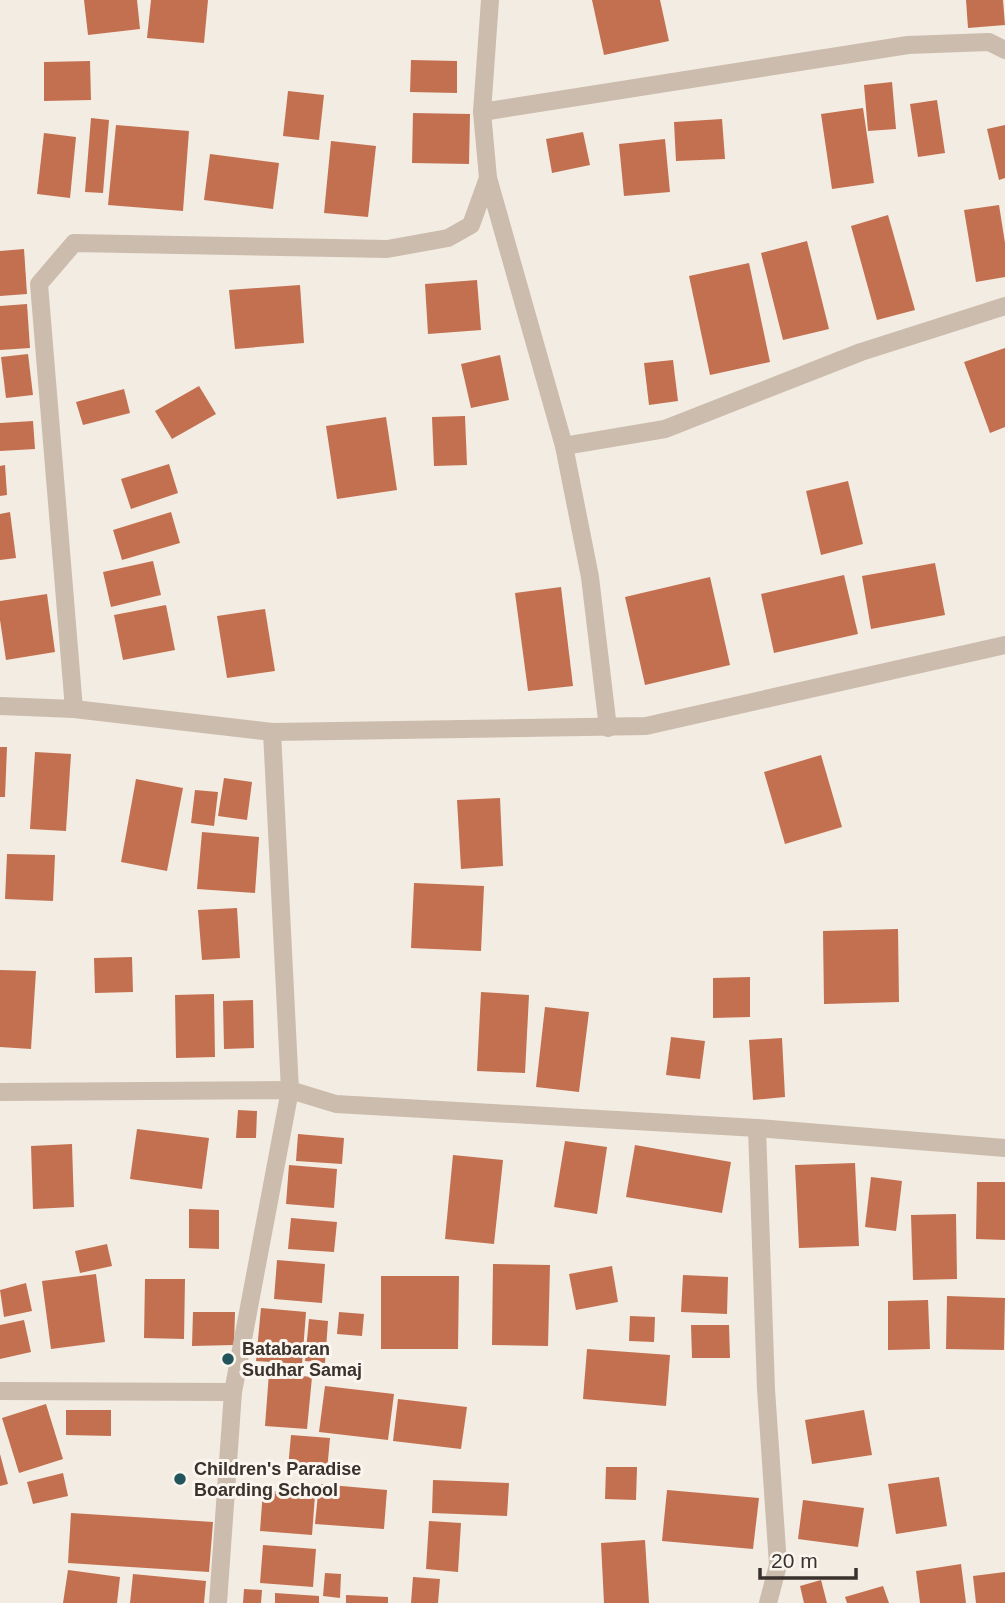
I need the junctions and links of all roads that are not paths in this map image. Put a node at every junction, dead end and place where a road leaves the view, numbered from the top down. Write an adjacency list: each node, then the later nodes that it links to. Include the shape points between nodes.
1 (490, 0): 3 (street)
2 (1005, 50): 3 (street, via 989,42 908,45)
3 (482, 112): 4 (street)
4 (488, 178): 6 (street); 9 (street, via 471,225 448,238 387,249 75,243 39,284)
5 (1005, 306): 6 (street, via 861,352 666,429)
6 (564, 446): 10 (street, via 590,577)
7 (1005, 645): 10 (street, via 646,726)
8 (0, 706): 9 (street)
9 (74, 709): 11 (street)
10 (608, 728): 11 (street)
11 (272, 732): 12 (street)
12 (290, 1090): 13 (street); 14 (street, via 336,1104); 17 (street)
13 (0, 1093)
14 (757, 1128): 15 (street); 19 (street, via 766,1389 778,1565)
15 (1005, 1148)
16 (0, 1391): 17 (street)
17 (233, 1392): 18 (street)
18 (218, 1603)
19 (768, 1603)

